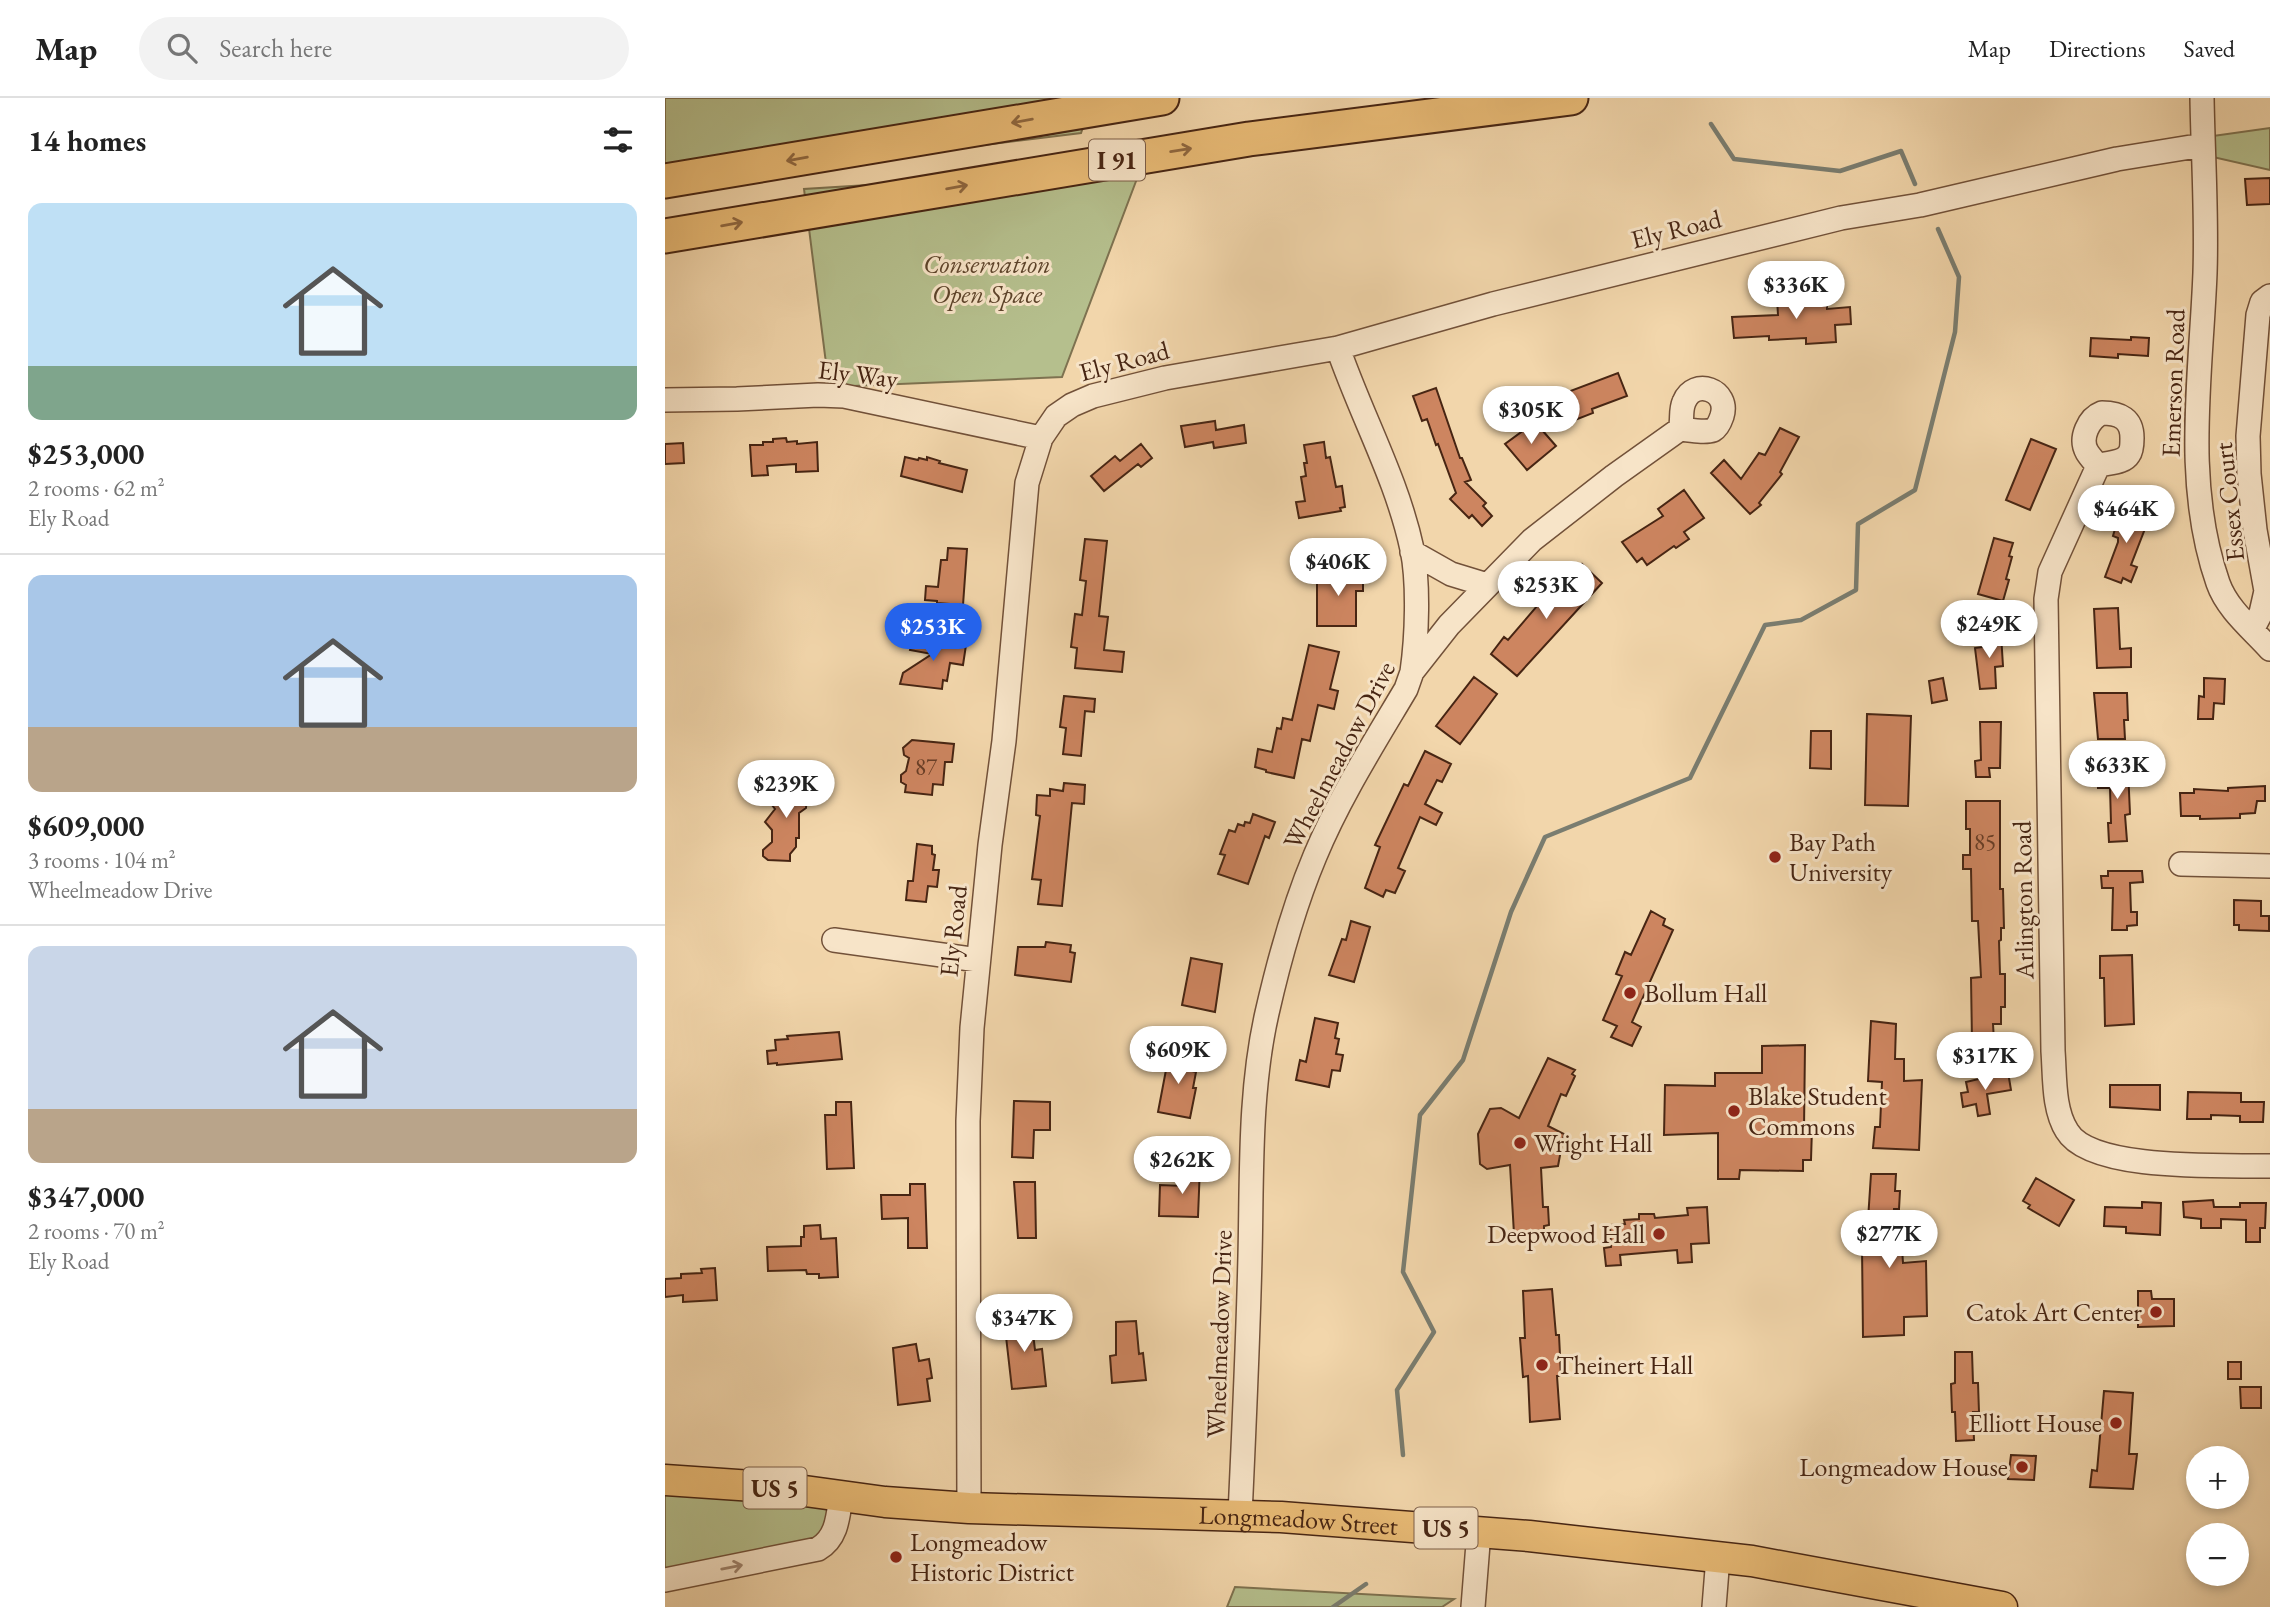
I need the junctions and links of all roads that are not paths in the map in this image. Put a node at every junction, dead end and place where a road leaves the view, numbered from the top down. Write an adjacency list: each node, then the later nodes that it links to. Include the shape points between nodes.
1 (1162, 98): 5 (highway, I 91, one-way to 5)
2 (1571, 98): 6 (highway, I 91, one-way to 2, via 1249,139)
3 (2202, 98): 4 (street, Emerson Road)
4 (2203, 145): 8 (street, Ely Road, via 1841,218 1493,304); 16 (street, Emerson Road, via 2205,270 2196,435 2199,495 2218,584)
5 (665, 181)
6 (665, 236)
7 (2270, 296): 9 (street, Essex Court, via 2262,302 2258,315)
8 (1338, 348): 12 (street, Ely Road, via 1199,371 1093,396 1056,416); 14 (street)
9 (2262, 359): 16 (street, Essex Court, via 2248,436 2255,530 2266,590)
10 (665, 400): 12 (street, Ely Way, via 844,396)
11 (1680, 429): 15 (street, Wheelmeadow Drive, via 1562,515)
12 (1041, 438): 22 (street, Ely Road, via 1027,483)
13 (2098, 466): 23 (street, Arlington Road, via 2050,572 2046,599 2053,1051 2062,1120 2075,1142 2116,1158)
14 (1412, 552): 15 (street, via 1451,574); 18 (street, via 1416,580)
15 (1487, 585): 18 (street, Wheelmeadow Drive)
16 (2252, 630): 17 (street, Emerson Road)
17 (2270, 649)
18 (1412, 672): 27 (street, Wheelmeadow Drive, via 1315,856 1267,1015 1252,1154)
19 (2181, 864): 20 (street)
20 (2270, 866)
21 (834, 940): 22 (street)
22 (978, 960): 26 (street, Ely Road, via 968,1121)
23 (2270, 1166)
24 (665, 1480): 25 (main road, Longmeadow Street / US 5)
25 (841, 1496): 26 (main road, Longmeadow Street / US 5); 30 (street, one-way to 25, via 818,1549 833,1535)
26 (969, 1508): 27 (main road, Longmeadow Street / US 5)
27 (1240, 1515): 28 (main road, Longmeadow Street / US 5)
28 (1479, 1531): 29 (main road, Longmeadow Street / US 5); 31 (street)
29 (1717, 1557): 32 (street); 33 (main road, Longmeadow Street / US 5)
30 (665, 1580)
31 (1473, 1607)
32 (1714, 1607)
33 (2002, 1607)

